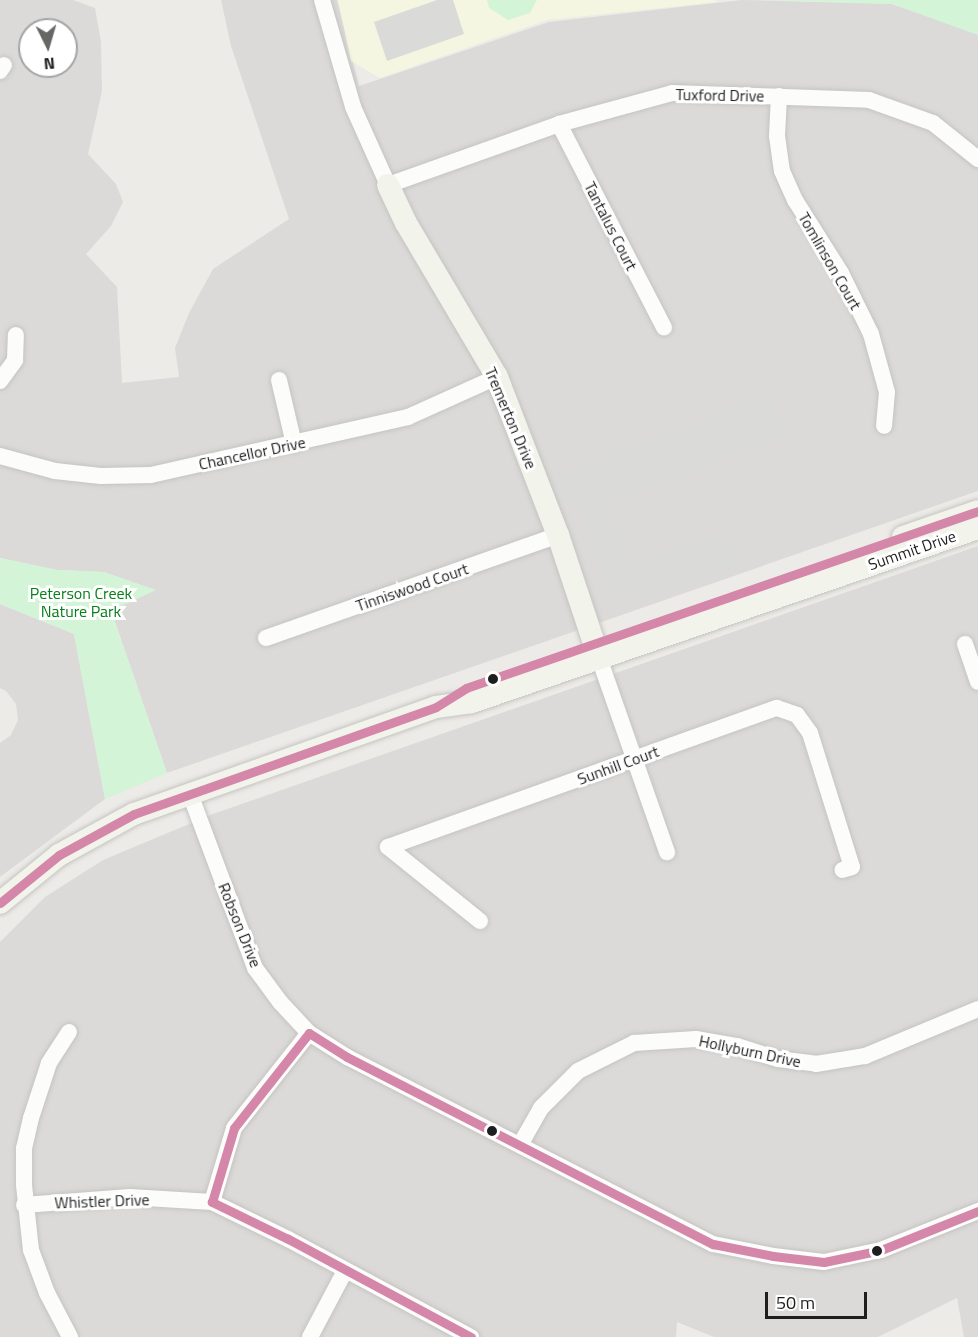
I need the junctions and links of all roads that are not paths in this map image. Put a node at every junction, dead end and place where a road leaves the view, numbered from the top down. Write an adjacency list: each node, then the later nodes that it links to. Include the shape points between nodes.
1 (322, 0): 5 (street, Tremerton Drive, via 353,107)
2 (779, 96): 3 (street, Tuxford Drive, via 672,93); 4 (street, Tuxford Drive, via 869,100 933,123); 11 (street, Tomlinson Court, via 777,136 782,171 871,334 887,392)
3 (559, 124): 5 (street, Tuxford Drive); 6 (street, Tantalus Court)
4 (978, 159)
5 (388, 185): 8 (main road, Tremerton Drive, via 406,224)
6 (664, 327)
7 (16, 335): 10 (street, via 15,360)
8 (497, 377): 12 (street, Chancellor Drive, via 408,417); 16 (main road, Tremerton Drive)
9 (279, 380): 12 (street)
10 (0, 381)
11 (884, 426)
12 (294, 444): 13 (street, Chancellor Drive, via 151,475 101,476 55,471)
13 (0, 456)
14 (978, 511): 19 (main road, Summit Drive)
15 (978, 528): 19 (main road, Summit Drive)
16 (558, 536): 17 (street, Tinniswood Court); 19 (main road, Tremerton Drive)
17 (266, 638)
18 (965, 644): 20 (street)
19 (597, 651): 21 (street, Tremerton Drive); 22 (main road, Summit Drive, via 472,702 436,707)
20 (978, 682)
21 (634, 759): 23 (street, Tremerton Drive); 24 (street, Sunhill Court, via 777,708 797,715 810,733 852,867); 26 (street, Sunhill Court, via 388,847)
22 (190, 794): 25 (main road, Summit Drive, via 134,814 88,837); 29 (street, Robson Drive, via 255,968)
23 (667, 852)
24 (842, 870)
25 (0, 903)
26 (480, 921)
27 (978, 1009): 30 (street, Hollyburn Drive, via 865,1056 816,1064 696,1039 634,1043 578,1071 541,1108)
28 (69, 1032): 32 (street, via 49,1063 31,1118 24,1149)
29 (309, 1033): 30 (street, Robson Drive, via 347,1057); 31 (street, via 234,1128)
30 (520, 1145): 33 (street, Robson Drive, via 713,1244 773,1256 824,1262 881,1250)
31 (212, 1202): 32 (street, Whistler Drive, via 130,1197); 34 (street, Whistler Drive)
32 (24, 1205): 35 (street, via 31,1250 46,1293)
33 (978, 1211)
34 (345, 1271): 36 (street); 37 (street, Whistler Drive)
35 (70, 1337)
36 (310, 1337)
37 (471, 1337)

